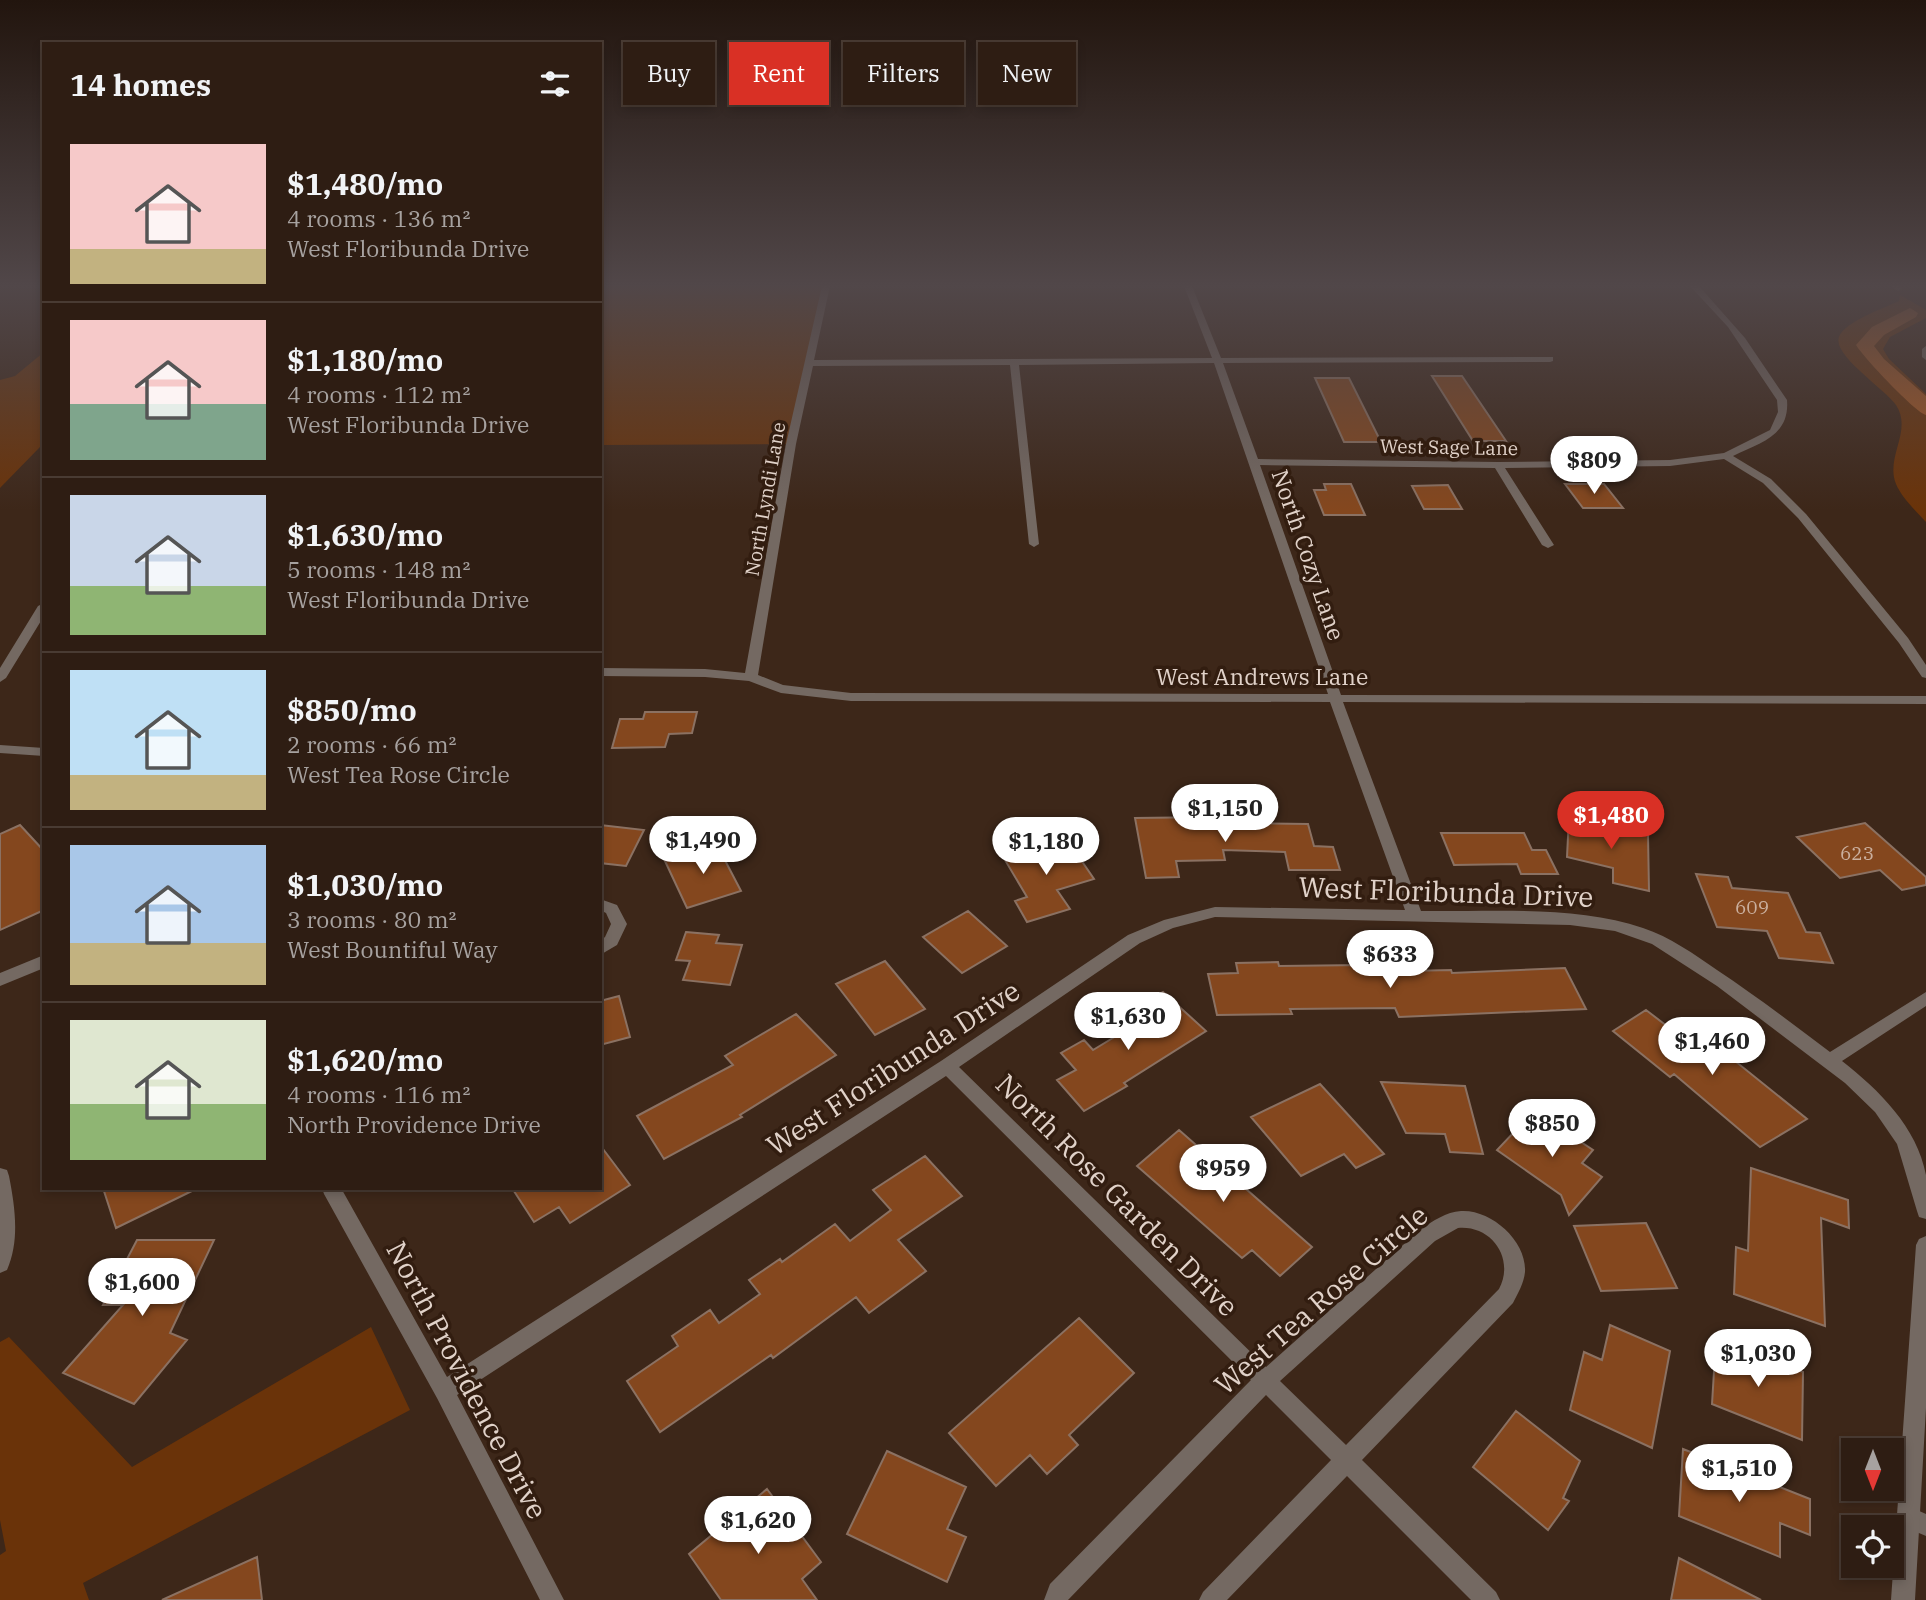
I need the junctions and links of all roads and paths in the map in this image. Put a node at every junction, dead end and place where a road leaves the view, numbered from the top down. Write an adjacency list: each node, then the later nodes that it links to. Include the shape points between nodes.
1 (1014, 361): 2 (street); 5 (street); 9 (street)
2 (1218, 361): 3 (street); 7 (street, North Cozy Lane)
3 (1273, 361)
4 (1757, 361): 6 (street, West Sage Lane, via 1782,400 1783,412 1774,432)
5 (809, 363): 14 (street, North Lyndi Lane)
6 (1726, 456): 8 (street, West Sage Lane, via 1670,463); 13 (street, via 1768,481 1802,516)
7 (1255, 462): 8 (street, West Sage Lane); 16 (street, North Cozy Lane)
8 (1498, 465): 10 (street)
9 (1034, 544)
10 (1548, 545)
11 (42, 609): 15 (street)
12 (602, 671): 14 (street, West Andrews Lane)
13 (1926, 674)
14 (751, 677): 16 (street, West Andrews Lane, via 780,688 852,697)
15 (0, 678)
16 (1334, 698): 17 (street, West Andrews Lane); 21 (street, North Cozy Lane)
17 (1926, 699)
18 (0, 749): 19 (street)
19 (42, 752)
20 (602, 905): 22 (street, via 612,909 619,924)
21 (1415, 916): 26 (street, West Floribunda Drive, via 1570,919 1636,931 1744,997); 27 (street, West Floribunda Drive, via 1215,912 1169,924 1134,939)
22 (602, 948)
23 (42, 962): 24 (street)
24 (0, 980)
25 (1926, 998): 26 (street)
26 (1829, 1061): 30 (street, West Floribunda Drive, via 1877,1103 1905,1141)
27 (947, 1066): 33 (street, North Rose Garden Drive); 34 (street, West Floribunda Drive)
28 (0, 1176): 32 (street, via 6,1212)
29 (332, 1190): 34 (street, North Providence Drive)
30 (1926, 1212)
31 (1926, 1245): 36 (street)
32 (0, 1264)
33 (1265, 1381): 35 (street, North Rose Garden Drive); 35 (street, West Tea Rose Circle, via 1444,1224 1468,1219 1496,1232 1512,1250 1516,1275 1506,1296); 38 (street, West Tea Rose Circle, via 1074,1575)
34 (444, 1391): 37 (street, North Providence Drive)
35 (1348, 1461): 39 (street, West Tea Rose Circle); 40 (street, North Rose Garden Drive)
36 (1917, 1521): 41 (street)
37 (552, 1600)
38 (1056, 1600)
39 (1211, 1600)
40 (1488, 1600)
41 (1903, 1600)

